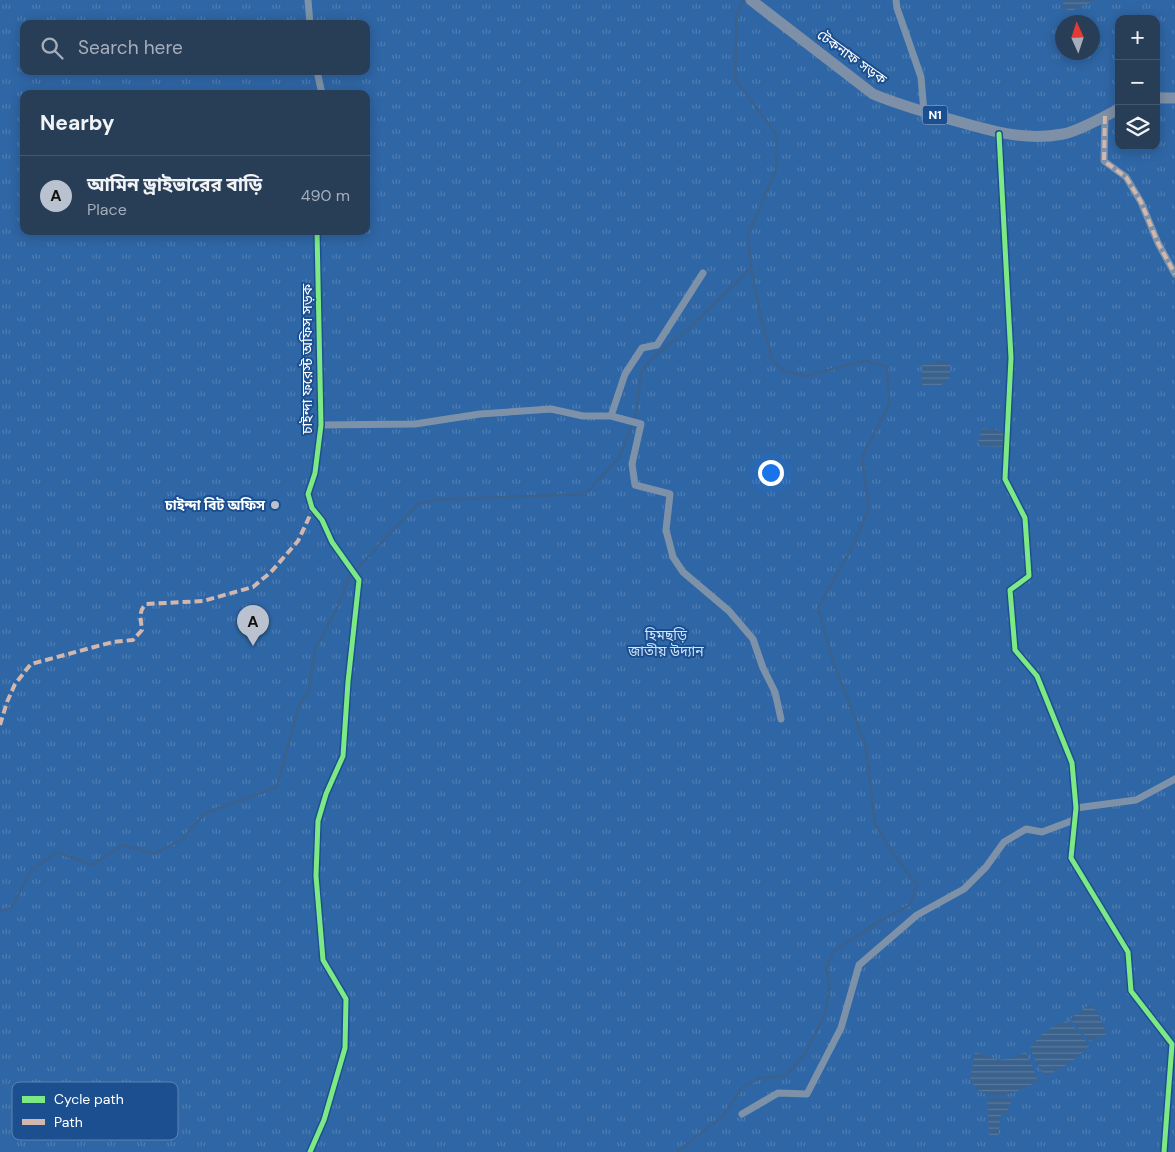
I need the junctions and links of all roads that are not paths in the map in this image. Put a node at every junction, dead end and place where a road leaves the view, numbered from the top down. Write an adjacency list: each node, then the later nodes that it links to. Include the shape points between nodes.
1 (308, 0): 4 (street)
2 (751, 0): 10 (highway, টেকনাফ সড়ক / N1, via 873,94)
3 (896, 0): 10 (street, via 922,77)
4 (310, 20)
5 (319, 75): 6 (street)
6 (321, 90)
7 (1160, 98): 8 (highway)
8 (1175, 98)
9 (1115, 111): 11 (highway, টেকনাফ সড়ক / N1)
10 (924, 112): 12 (highway, টেকনাফ সড়ক / N1)
11 (1105, 116): 12 (highway, টেকনাফ সড়ক / N1, via 1064,134 1026,137); 15 (street, via 1104,161 1126,177 1142,202 1158,243)
12 (999, 134): 20 (street, via 1011,358 1005,479 1025,518 1029,576 1010,590 1015,650 1037,676 1072,762)
13 (317, 235): 17 (street, চাইন্দা ফরেস্ট অফিস সড়ক)
14 (703, 273): 16 (street, via 656,345 642,348 625,374)
15 (1175, 274)
16 (611, 416): 17 (street, via 583,416 551,409 480,414 415,424); 18 (street, via 641,424 632,464 635,485 670,494 666,530 673,557 683,572 729,611 753,639 775,692)
17 (321, 425): 23 (street, চাইন্দা ফরেস্ট অফিস সড়ক, via 315,472 308,494 312,508 322,520 332,542 359,580 343,756 318,821 316,876 323,960 346,999 346,1048 324,1120)
18 (781, 719)
19 (1175, 779): 20 (street, via 1136,800)
20 (1076, 808): 21 (street)
21 (1074, 820): 22 (street, via 1042,832 1026,829 1004,842 986,867 964,888 917,915 866,959 859,966 842,1028 808,1094 778,1093); 24 (street, via 1071,858 1128,952 1131,991 1172,1044)
22 (742, 1114)
23 (310, 1152)
24 (1164, 1152)

